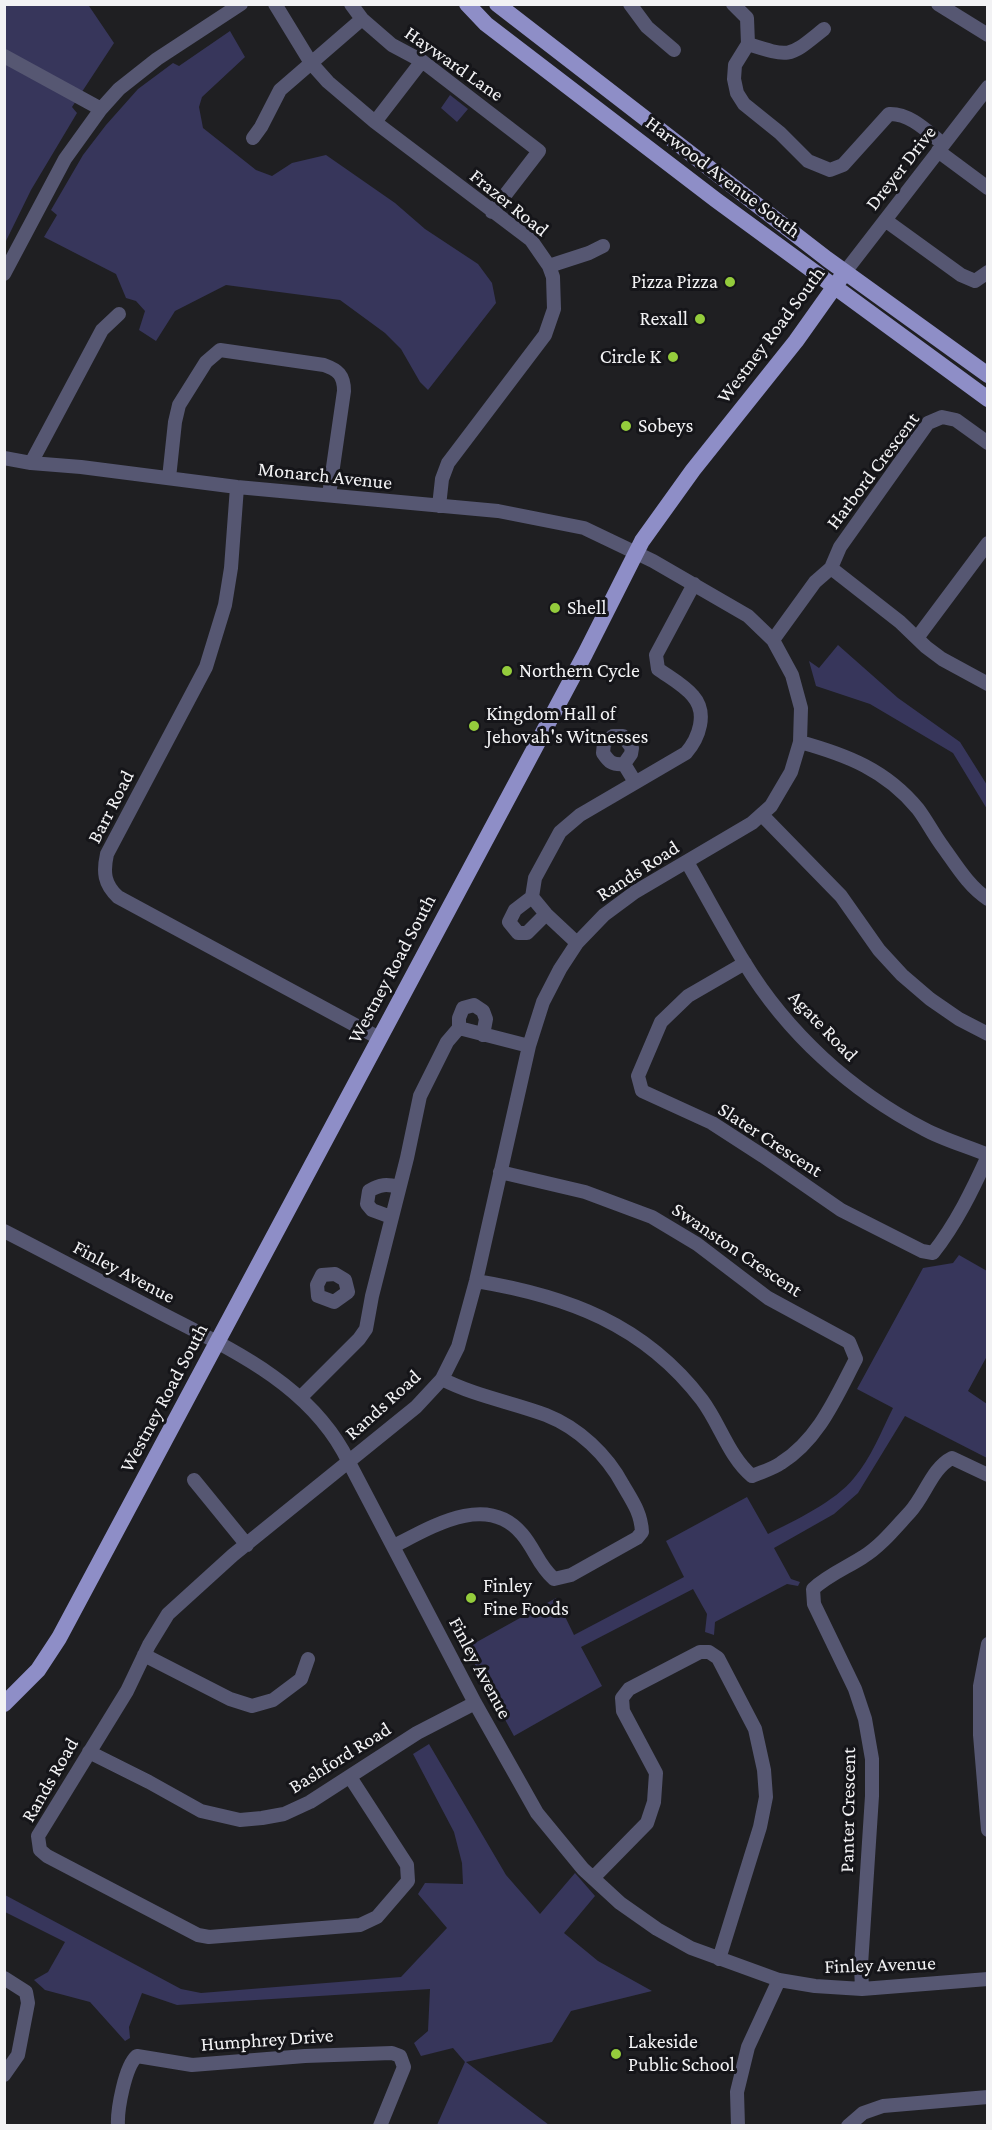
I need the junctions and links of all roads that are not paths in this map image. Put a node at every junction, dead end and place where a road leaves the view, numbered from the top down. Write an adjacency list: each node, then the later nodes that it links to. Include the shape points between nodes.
1 (241, 4): 18 (street, via 157,59)
2 (275, 4): 16 (street, Frazer Road)
3 (351, 4): 9 (street, Hayward Lane)
4 (467, 4): 30 (main road, Harwood Avenue South, via 486,24)
5 (496, 4): 27 (main road, Harwood Avenue South)
6 (630, 4): 13 (street, via 647,27)
7 (733, 4): 12 (street, via 747,18)
8 (938, 4): 11 (street)
9 (362, 19): 15 (street, Hayward Lane, via 392,45); 16 (street)
10 (824, 29): 12 (street, via 792,53 777,53)
11 (987, 35)
12 (748, 44): 21 (street, via 735,65 737,93 744,104 808,161 830,170 843,165 889,114 896,113 914,121)
13 (674, 50)
14 (4, 56): 18 (street)
15 (422, 61): 19 (street); 23 (street, Hayward Lane, via 540,151)
16 (311, 63): 19 (street, Frazer Road); 20 (street, via 280,90)
17 (987, 87): 21 (street, Dreyer Drive)
18 (100, 109): 29 (street, via 66,159)
19 (375, 122): 23 (street, Frazer Road)
20 (253, 138)
21 (941, 148): 22 (street); 24 (street, Dreyer Drive)
22 (987, 188)
23 (492, 212): 26 (street, Frazer Road, via 531,240)
24 (885, 220): 27 (street, Dreyer Drive); 28 (street, via 961,275 975,281)
25 (603, 246): 26 (street)
26 (549, 266): 40 (street, Frazer Road, via 555,289 554,309 545,335 448,463)
27 (845, 272): 30 (main road, Westney Road South); 32 (main road, Harwood Avenue South)
28 (987, 272)
29 (4, 274)
30 (833, 287): 33 (main road, Harwood Avenue South); 42 (main road, Westney Road South, via 796,341 671,500)
31 (119, 314): 36 (street, via 102,330)
32 (987, 375)
33 (987, 399)
34 (987, 443): 43 (street, Harbord Crescent, via 956,420 942,417 928,423 840,547)
35 (4, 458): 36 (street, Monarch Avenue)
36 (30, 463): 37 (street, Monarch Avenue)
37 (169, 478): 38 (street, Monarch Avenue); 39 (street, via 179,405 206,362 220,350 324,365 335,369 344,380)
38 (237, 487): 39 (street, Monarch Avenue); 61 (street, Barr Road, via 231,568 218,632 206,667 107,854 105,879 118,897)
39 (329, 495): 40 (street, Monarch Avenue)
40 (438, 506): 42 (street, Monarch Avenue, via 498,511 584,528)
41 (987, 543): 45 (street)
42 (637, 554): 44 (street, Rands Road); 61 (main road, Westney Road South)
43 (831, 568): 45 (street); 46 (street, via 815,582)
44 (694, 584): 46 (street, Rands Road, via 748,616); 50 (street, via 656,655 658,669 693,695 702,719 686,753)
45 (917, 638): 47 (street)
46 (773, 640): 48 (street, Rands Road, via 796,688 801,708)
47 (987, 684)
48 (800, 742): 51 (street, Rands Road, via 791,772); 54 (street, via 856,760 903,793 965,878)
49 (624, 764): 50 (street)
50 (635, 782): 53 (street, via 580,815 560,832 535,878)
51 (762, 814): 52 (street, Rands Road); 59 (street, via 841,896 902,975 930,999)
52 (687, 862): 56 (street, Rands Road, via 604,915); 57 (street, Agate Road)
53 (532, 897): 55 (street); 55 (street, via 515,910 508,922 518,933 527,933)
54 (987, 900)
55 (546, 914): 56 (street)
56 (577, 943): 62 (street, Rands Road, via 543,1002)
57 (744, 963): 63 (street, Agate Road, via 810,1046 844,1077 925,1130); 63 (street, Slater Crescent, via 688,996 661,1022 638,1076 642,1091 712,1124 841,1210 922,1251 933,1253 945,1237)
58 (459, 1028): 60 (street); 60 (street, via 464,1008 474,1005 486,1019); 65 (street, via 447,1042 420,1096)
59 (987, 1034)
60 (483, 1035): 62 (street)
61 (379, 1038): 71 (main road, Westney Road South)
62 (529, 1046): 64 (street, Rands Road)
63 (987, 1155)
64 (500, 1172): 68 (street, Rands Road); 68 (street, Swanston Crescent, via 585,1192 652,1217 697,1244 768,1298 849,1342 856,1359 815,1432 780,1464 752,1476 741,1468 695,1391 640,1339 583,1308)
65 (399, 1187): 66 (street); 66 (street, via 377,1185 369,1191 367,1204 372,1210)
66 (391, 1217): 70 (street)
67 (4, 1231): 71 (street, Finley Avenue)
68 (476, 1281): 72 (street, Rands Road, via 458,1347)
69 (348, 1292): 70 (street)
70 (372, 1296): 73 (street, via 366,1329 360,1339)
71 (216, 1342): 73 (street, Finley Avenue, via 270,1372); 83 (main road, Westney Road South, via 59,1638 38,1670)
72 (442, 1379): 74 (street, Rands Road, via 416,1407); 78 (street, via 466,1391 548,1416 594,1446 615,1471 641,1517 642,1532 638,1538 571,1575 554,1579 522,1534 499,1516 460,1515)
73 (301, 1397): 74 (street, Finley Avenue, via 332,1432)
74 (348, 1462): 77 (street, Rands Road); 78 (street, Finley Avenue)
75 (987, 1475): 92 (street, Panter Crescent, via 952,1458 943,1463 915,1507 889,1534 866,1556 813,1589 814,1604 855,1689 872,1759)
76 (194, 1480): 77 (street)
77 (247, 1545): 80 (street, Rands Road, via 168,1614)
78 (394, 1546): 82 (street, Finley Avenue)
79 (987, 1644): 86 (street, via 980,1686 980,1735)
80 (144, 1655): 81 (street, via 230,1699 252,1706 273,1700 301,1679); 84 (street, Rands Road)
81 (308, 1659)
82 (475, 1702): 85 (street, Bashford Road, via 417,1733); 87 (street, Finley Avenue, via 537,1813)
83 (4, 1704)
84 (89, 1752): 85 (street, Bashford Road, via 201,1811 240,1820 284,1814); 85 (street, Rands Road, via 38,1836 40,1850 198,1935 209,1937 360,1924 377,1917 408,1881 407,1865)
85 (350, 1777)
86 (987, 1830)
87 (593, 1878): 88 (street, Finley Avenue, via 657,1929); 88 (street, via 646,1823 654,1802 656,1773 623,1711 622,1698 629,1689 700,1652 709,1652 718,1658 755,1729 766,1797)
88 (719, 1959): 91 (street, Finley Avenue)
89 (4, 1978): 93 (street, via 26,1992 28,2003 18,2055)
90 (987, 1979): 92 (street, Finley Avenue)
91 (779, 1980): 92 (street, Finley Avenue); 97 (street, via 748,2047 737,2092)
92 (862, 1989)
93 (4, 2075)
94 (987, 2097): 98 (street, via 884,2106 863,2114)
95 (118, 2126): 96 (street, Humphrey Drive, via 128,2069 137,2056 192,2065 392,2053 400,2056 404,2067)
96 (380, 2126)
97 (738, 2126)
98 (848, 2126)

